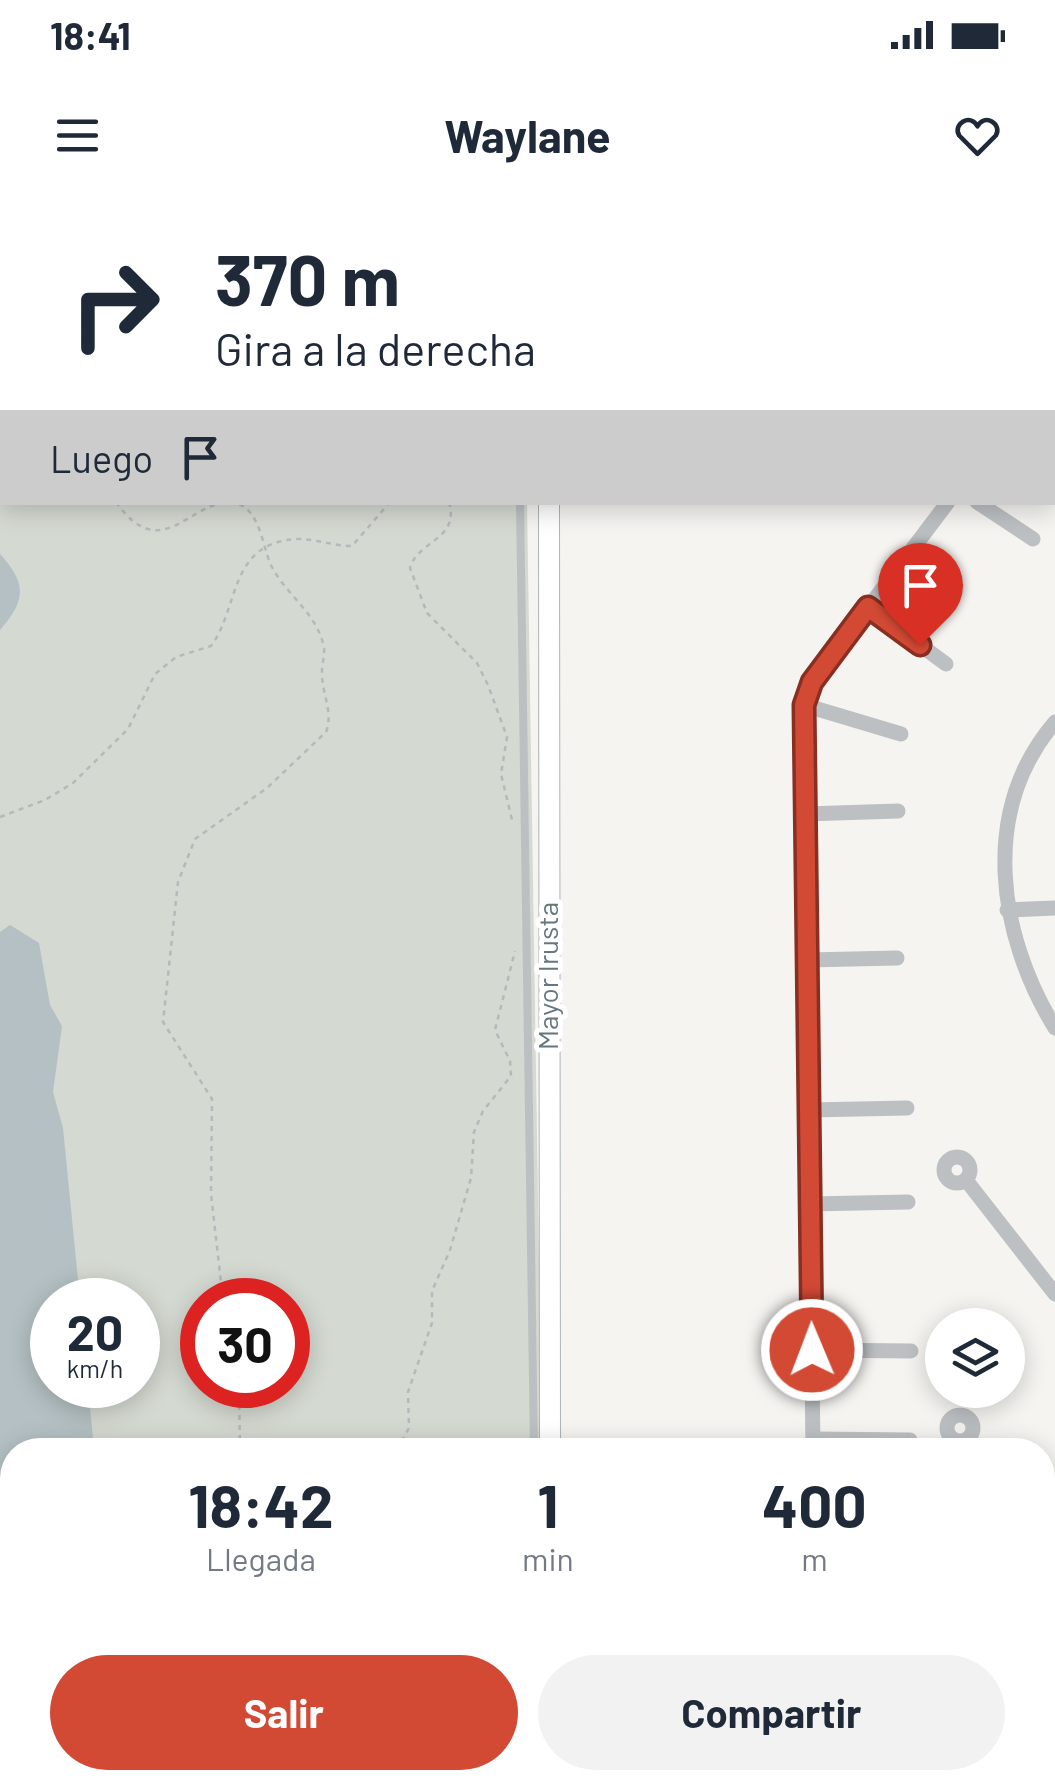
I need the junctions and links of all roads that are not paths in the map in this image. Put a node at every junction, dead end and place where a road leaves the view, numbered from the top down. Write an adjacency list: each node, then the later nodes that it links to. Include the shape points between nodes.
1 (520, 505): 26 (lane)
2 (549, 505): 27 (main road, Mayor Irusta)
3 (946, 505): 6 (street)
4 (982, 505): 5 (street)
5 (1033, 538)
6 (868, 607): 7 (street); 8 (street, via 812,682)
7 (946, 664)
8 (804, 705): 10 (street); 12 (street)
9 (1055, 722): 14 (street, via 1033,749 1008,822)
10 (901, 734)
11 (898, 812): 12 (street)
12 (805, 814): 16 (street)
13 (1055, 908): 14 (street)
14 (1007, 910): 17 (street, via 1022,966)
15 (897, 958): 16 (street)
16 (807, 960): 19 (street)
17 (1055, 1028)
18 (906, 1108): 19 (street)
19 (809, 1110): 22 (street)
20 (966, 1180): 23 (street)
21 (908, 1202): 22 (street)
22 (810, 1204): 24 (street)
23 (1055, 1294)
24 (812, 1350): 25 (street); 28 (street)
25 (911, 1350)
26 (534, 1438)
27 (550, 1438)
28 (813, 1438)

